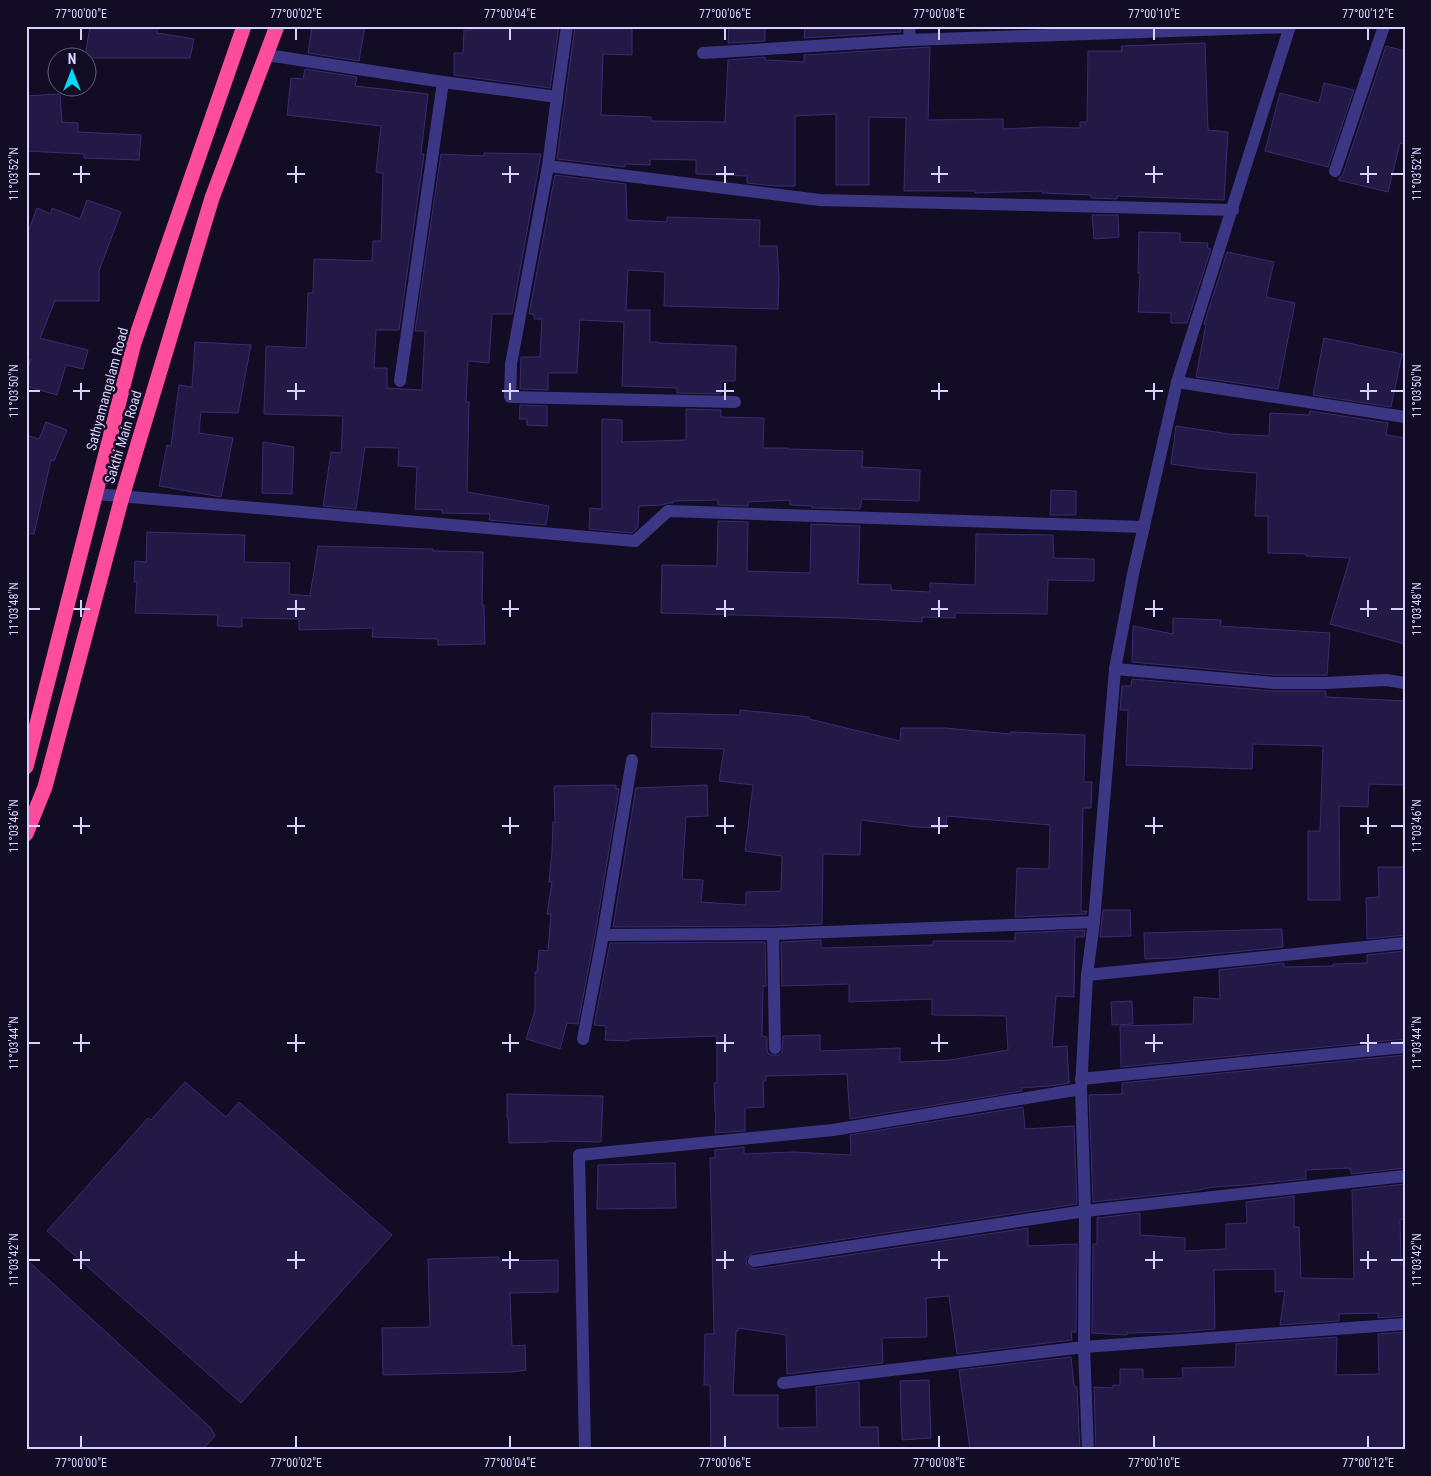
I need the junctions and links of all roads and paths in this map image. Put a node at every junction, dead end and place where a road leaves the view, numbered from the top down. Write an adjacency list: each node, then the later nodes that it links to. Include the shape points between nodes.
1 (244, 26): 19 (highway, Sathyamangalam Road, via 134,343)
2 (278, 26): 9 (highway, Sakthi Main Road)
3 (568, 26): 11 (street)
4 (910, 26): 7 (street)
5 (1290, 26): 7 (street); 14 (street)
6 (1384, 26): 13 (street)
7 (910, 40): 8 (street)
8 (703, 52)
9 (267, 55): 10 (street); 20 (highway, Sakthi Main Road, via 212,198)
10 (443, 82): 11 (street); 15 (street)
11 (557, 97): 12 (street)
12 (548, 166): 14 (street, via 820,200); 17 (street, via 512,364 510,397)
13 (1334, 171)
14 (1233, 210): 16 (street)
15 (400, 381)
16 (1177, 382): 18 (street); 21 (street)
17 (735, 402)
18 (1405, 417)
19 (96, 494): 20 (street); 25 (highway, Sathyamangalam Road)
20 (122, 496): 21 (street, via 635,541 668,511); 26 (highway, Sakthi Main Road, via 45,786)
21 (1144, 527): 22 (street)
22 (1115, 669): 23 (street, via 1274,683); 27 (street)
23 (1405, 682)
24 (632, 760): 29 (street)
25 (26, 767)
26 (26, 834)
27 (1094, 922): 28 (street); 31 (street)
28 (773, 934): 29 (street); 34 (street)
29 (603, 936): 32 (street)
30 (1405, 944): 31 (street)
31 (1087, 975): 35 (street)
32 (582, 1039)
33 (1405, 1047): 35 (street)
34 (775, 1048)
35 (1081, 1084): 37 (street); 42 (street, via 833,1130 579,1155)
36 (1405, 1176): 37 (street)
37 (1085, 1211): 38 (street); 40 (street)
38 (754, 1261)
39 (1405, 1324): 40 (street)
40 (1084, 1347): 41 (street); 43 (street)
41 (783, 1383)
42 (586, 1450)
43 (1088, 1450)

